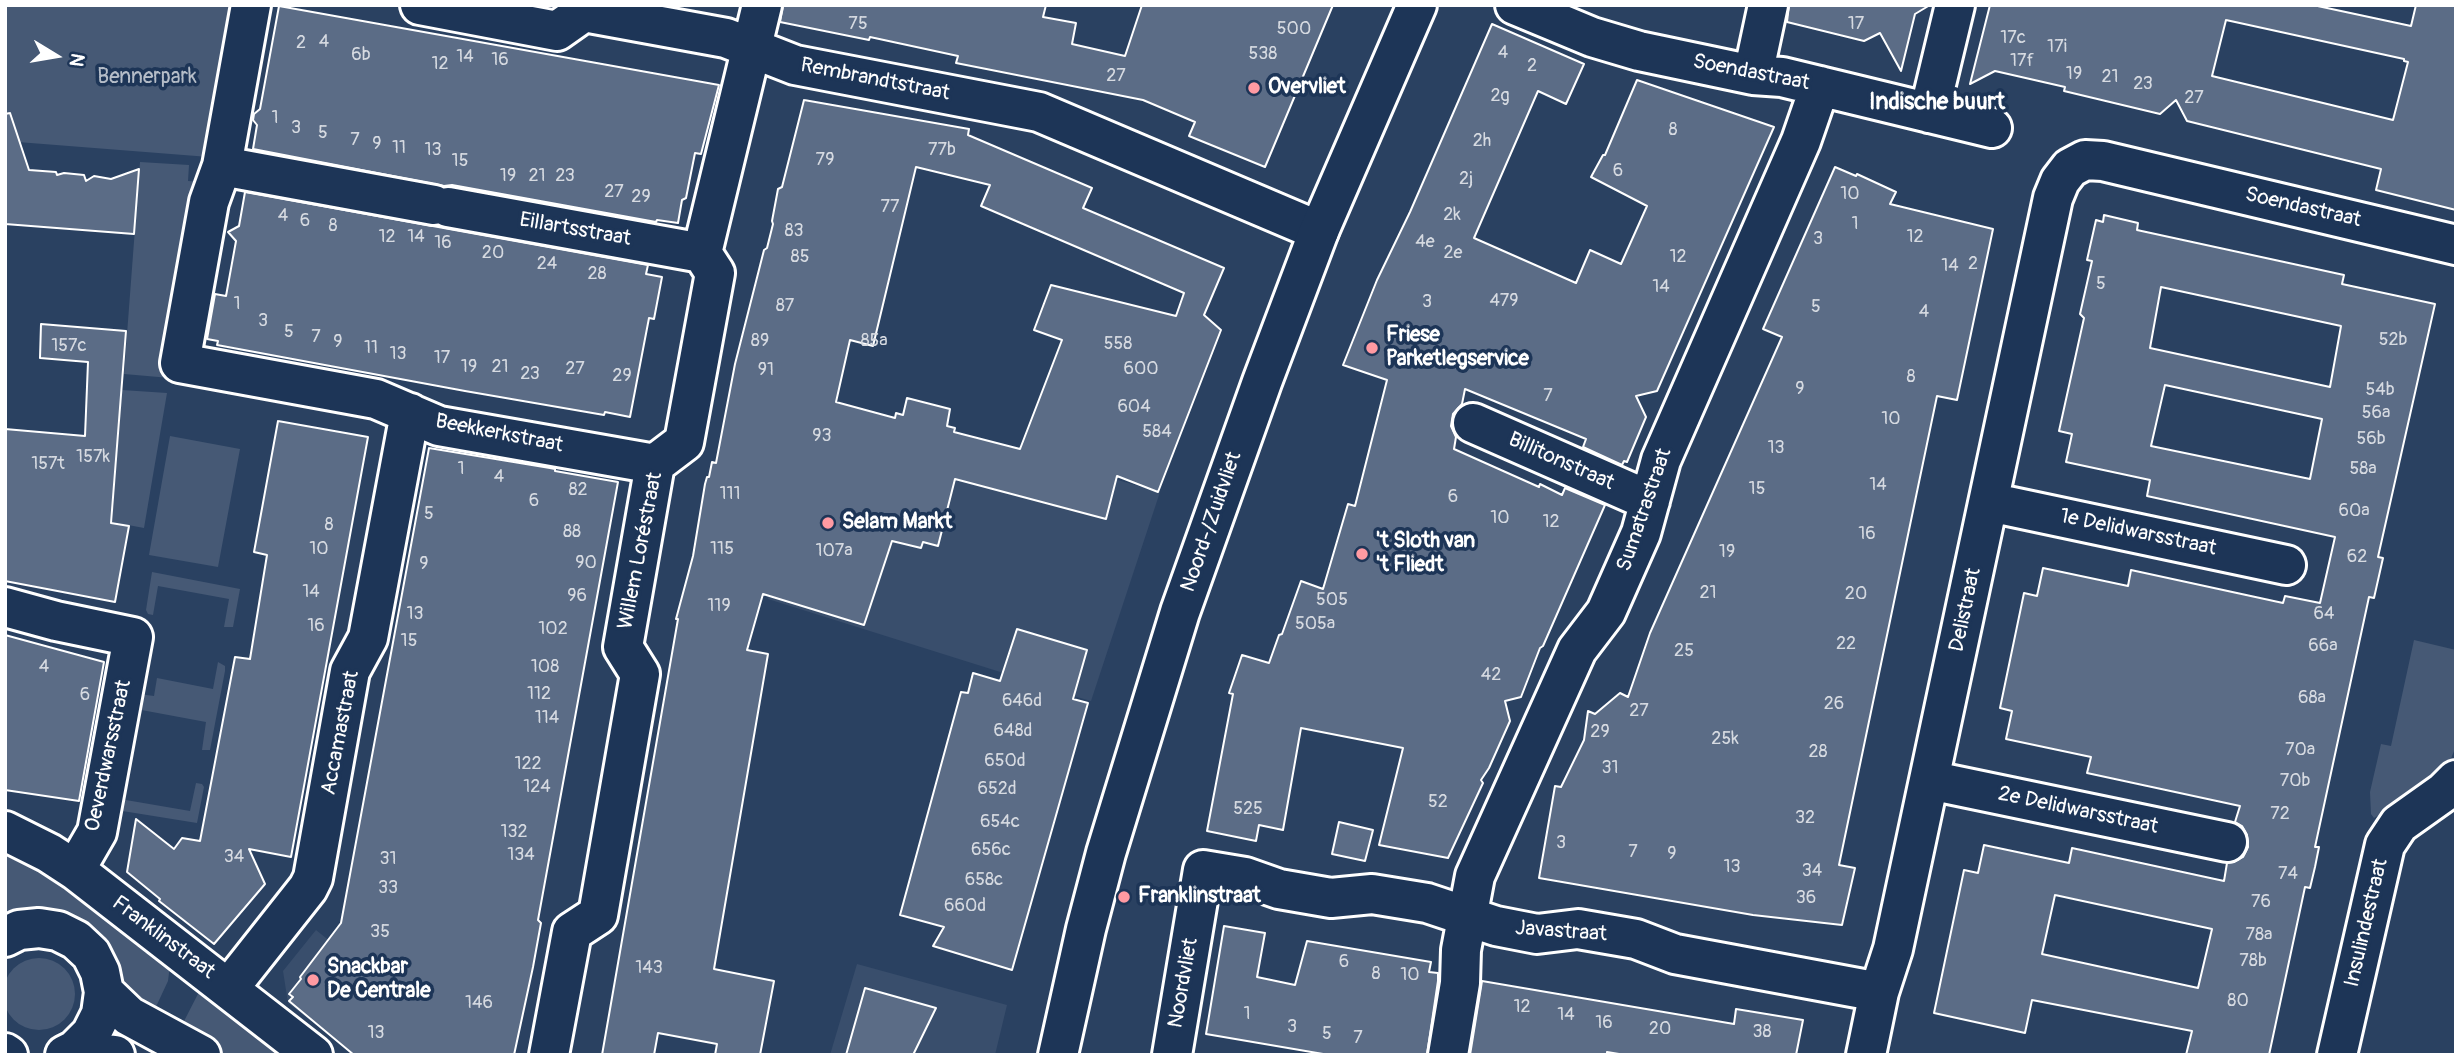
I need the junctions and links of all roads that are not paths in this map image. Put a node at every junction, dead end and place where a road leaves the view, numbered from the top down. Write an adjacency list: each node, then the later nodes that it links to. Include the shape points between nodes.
1 (251, 5): 14 (street)
2 (420, 5): 8 (street, Rembrandtstraat, via 557,31)
3 (762, 5): 9 (street)
4 (1417, 5): 16 (street, Noord-/Zuidvliet)
5 (1515, 5): 10 (street, Soendastraat, via 1611,43)
6 (1768, 5): 10 (street)
7 (1955, 5): 12 (street)
8 (583, 8): 9 (street, Rembrandtstraat, via 726,38)
9 (752, 48): 16 (street, Rembrandtstraat, via 795,65 1039,112); 18 (street)
10 (1753, 75): 11 (street, Soendastraat)
11 (1820, 86): 12 (street, Soendastraat); 22 (street, Sumatrastraat, via 1801,142 1661,460)
12 (1929, 113): 13 (street, Soendastraat)
13 (1992, 128)
14 (222, 166): 18 (street, Eillartsstraat); 19 (street, Beekkerkstraat, via 209,202 180,363 376,399)
15 (2070, 168): 17 (street, Soendastraat, via 2085,160 2103,161); 23 (street, Delistraat, via 2053,198)
16 (1319, 231): 42 (street, Noord-/Zuidvliet, via 1164,662 1106,853)
17 (2456, 245)
18 (702, 253): 21 (street, Willem Loréstraat, via 715,273 684,442)
19 (410, 413): 21 (street, Beekkerkstraat, via 439,426); 34 (street, Accamastraat, via 368,638 350,671 313,878)
20 (1472, 423): 22 (street, Billitonstraat)
21 (655, 464): 41 (street, Willem Loréstraat, via 622,648 640,674 601,902 598,915 572,932)
22 (1650, 501): 32 (street, Sumatrastraat, via 1606,612 1577,650 1475,876)
23 (1989, 502): 24 (street, 1e Delidwarsstraat); 26 (street, Delistraat)
24 (2286, 565)
25 (5, 607): 30 (street, Oeverdwarsstraat, via 132,638 97,832)
26 (1929, 780): 29 (street, 2e Delidwarsstraat); 36 (street, Delistraat, via 1893,949)
27 (2456, 780): 46 (street, Insulindestraat, via 2399,824 2385,845)
28 (5, 831): 30 (street, Franklinstraat)
29 (2227, 842)
30 (75, 870): 34 (street, Franklinstraat)
31 (1202, 870): 32 (street, Javastraat, via 1331,898 1372,894); 43 (street, Noordvliet)
32 (1467, 916): 36 (street, Javastraat, via 1538,934 1578,929 1636,939 1675,954); 44 (street, Sumatrastraat)
33 (10, 932): 35 (street, via 39,928 76,940 91,954)
34 (229, 988): 40 (street, Franklinstraat)
35 (104, 992): 37 (street, via 101,1014 91,1034); 39 (street, via 129,1016)
36 (1879, 992): 45 (street, Delistraat)
37 (70, 1052): 38 (street)
38 (115, 1055)
39 (201, 1055)
40 (313, 1055)
41 (549, 1055)
42 (1058, 1055)
43 (1172, 1055)
44 (1448, 1055)
45 (1866, 1055)
46 (2337, 1055)

